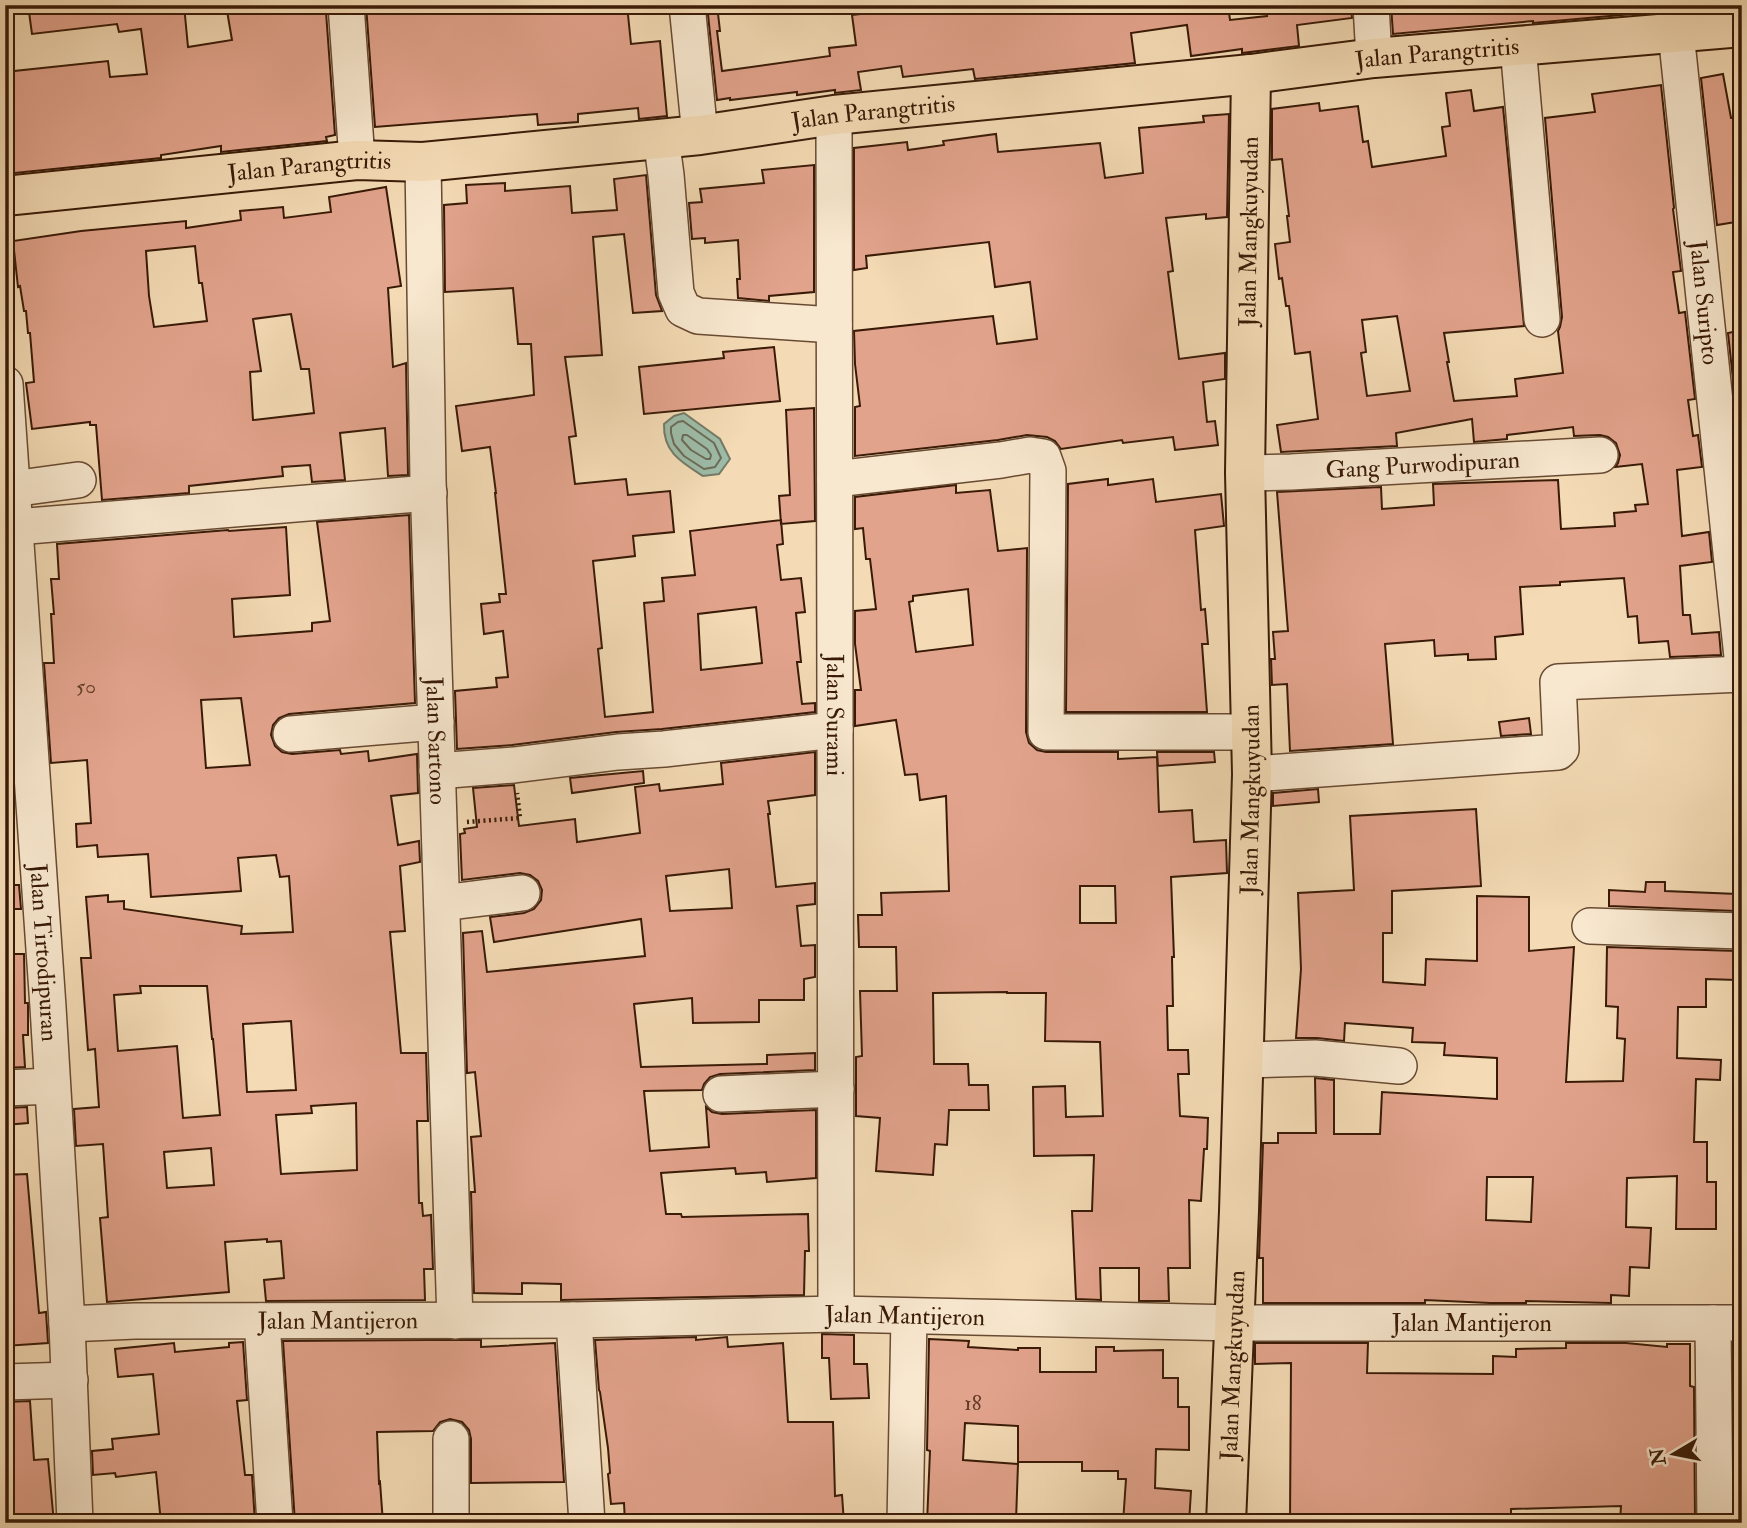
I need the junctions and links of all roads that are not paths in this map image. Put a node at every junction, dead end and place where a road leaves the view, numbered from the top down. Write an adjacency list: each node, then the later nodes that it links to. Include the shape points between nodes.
1 (346, 5): 12 (street)
2 (687, 5): 10 (street)
3 (1371, 5): 7 (street)
4 (1742, 27): 5 (main road, Jalan Parangtritis)
5 (1676, 33): 6 (main road, Jalan Parangtritis); 25 (street, Jalan Suripto)
6 (1518, 46): 7 (main road, Jalan Parangtritis); 15 (street)
7 (1374, 58): 8 (main road, Jalan Parangtritis)
8 (1251, 74): 9 (main road, Jalan Parangtritis); 19 (main road, Jalan Mangkuyudan)
9 (834, 115): 10 (main road, Jalan Parangtritis); 16 (street, Jalan Surami)
10 (700, 135): 11 (main road, Jalan Parangtritis)
11 (661, 138): 13 (main road, Jalan Parangtritis); 16 (street, via 676,293 683,309 698,316)
12 (357, 160): 13 (main road, Jalan Parangtritis); 14 (main road, Jalan Parangtritis)
13 (423, 162): 23 (street, Jalan Sartono)
14 (5, 196)
15 (1542, 319)
16 (834, 325): 20 (street, Jalan Surami)
17 (5, 384): 22 (street, Jalan Tirtodipuran)
18 (1600, 455): 19 (street, Gang Purwodipuran)
19 (1245, 473): 31 (main road, Jalan Mangkuyudan)
20 (835, 479): 30 (street, Jalan Surami); 31 (street, via 1043,457 1048,471 1046,732)
21 (78, 480): 22 (street)
22 (12, 489): 24 (street, Jalan Tirtodipuran)
23 (429, 493): 24 (street); 29 (street, Jalan Sartono)
24 (16, 527): 26 (street, Jalan Tirtodipuran)
25 (1739, 602): 27 (street, Jalan Suripto)
26 (13, 606): 41 (street, Jalan Tirtodipuran)
27 (1742, 657)
28 (1742, 674): 34 (street, via 1558,682 1558,751)
29 (436, 722): 32 (street); 33 (street, Jalan Sartono)
30 (835, 730): 33 (street); 43 (street, Jalan Surami)
31 (1251, 732): 34 (main road, Jalan Mangkuyudan)
32 (291, 734)
33 (437, 771): 36 (street, Jalan Sartono)
34 (1252, 774): 39 (main road, Jalan Mangkuyudan)
35 (522, 893): 36 (street)
36 (442, 903): 49 (street, Jalan Sartono)
37 (1590, 926): 38 (street)
38 (1742, 931)
39 (1244, 1060): 40 (street, via 1315,1058); 50 (main road, Jalan Mangkuyudan)
40 (1399, 1066)
41 (52, 1086): 42 (street); 52 (street, Jalan Tirtodipuran)
42 (5, 1088)
43 (836, 1089): 44 (street); 45 (street, Jalan Surami)
44 (721, 1094)
45 (836, 1314): 46 (street, Jalan Mantijeron); 47 (street, Jalan Mantijeron)
46 (909, 1317): 50 (street, Jalan Mantijeron); 60 (street)
47 (573, 1320): 49 (street, Jalan Mantijeron); 59 (street)
48 (262, 1321): 49 (street, Jalan Mantijeron); 52 (street, Jalan Mantijeron); 57 (street)
49 (455, 1321)
50 (1235, 1323): 51 (street, Jalan Mantijeron); 61 (main road, Jalan Mangkuyudan)
51 (1727, 1323): 62 (street)
52 (67, 1324): 53 (street, Jalan Tirtodipuran)
53 (69, 1380): 54 (street); 56 (street, Jalan Tirtodipuran)
54 (5, 1382)
55 (451, 1439): 58 (street)
56 (75, 1523)
57 (275, 1523)
58 (451, 1523)
59 (587, 1523)
60 (905, 1523)
61 (1226, 1523)
62 (1715, 1523)

